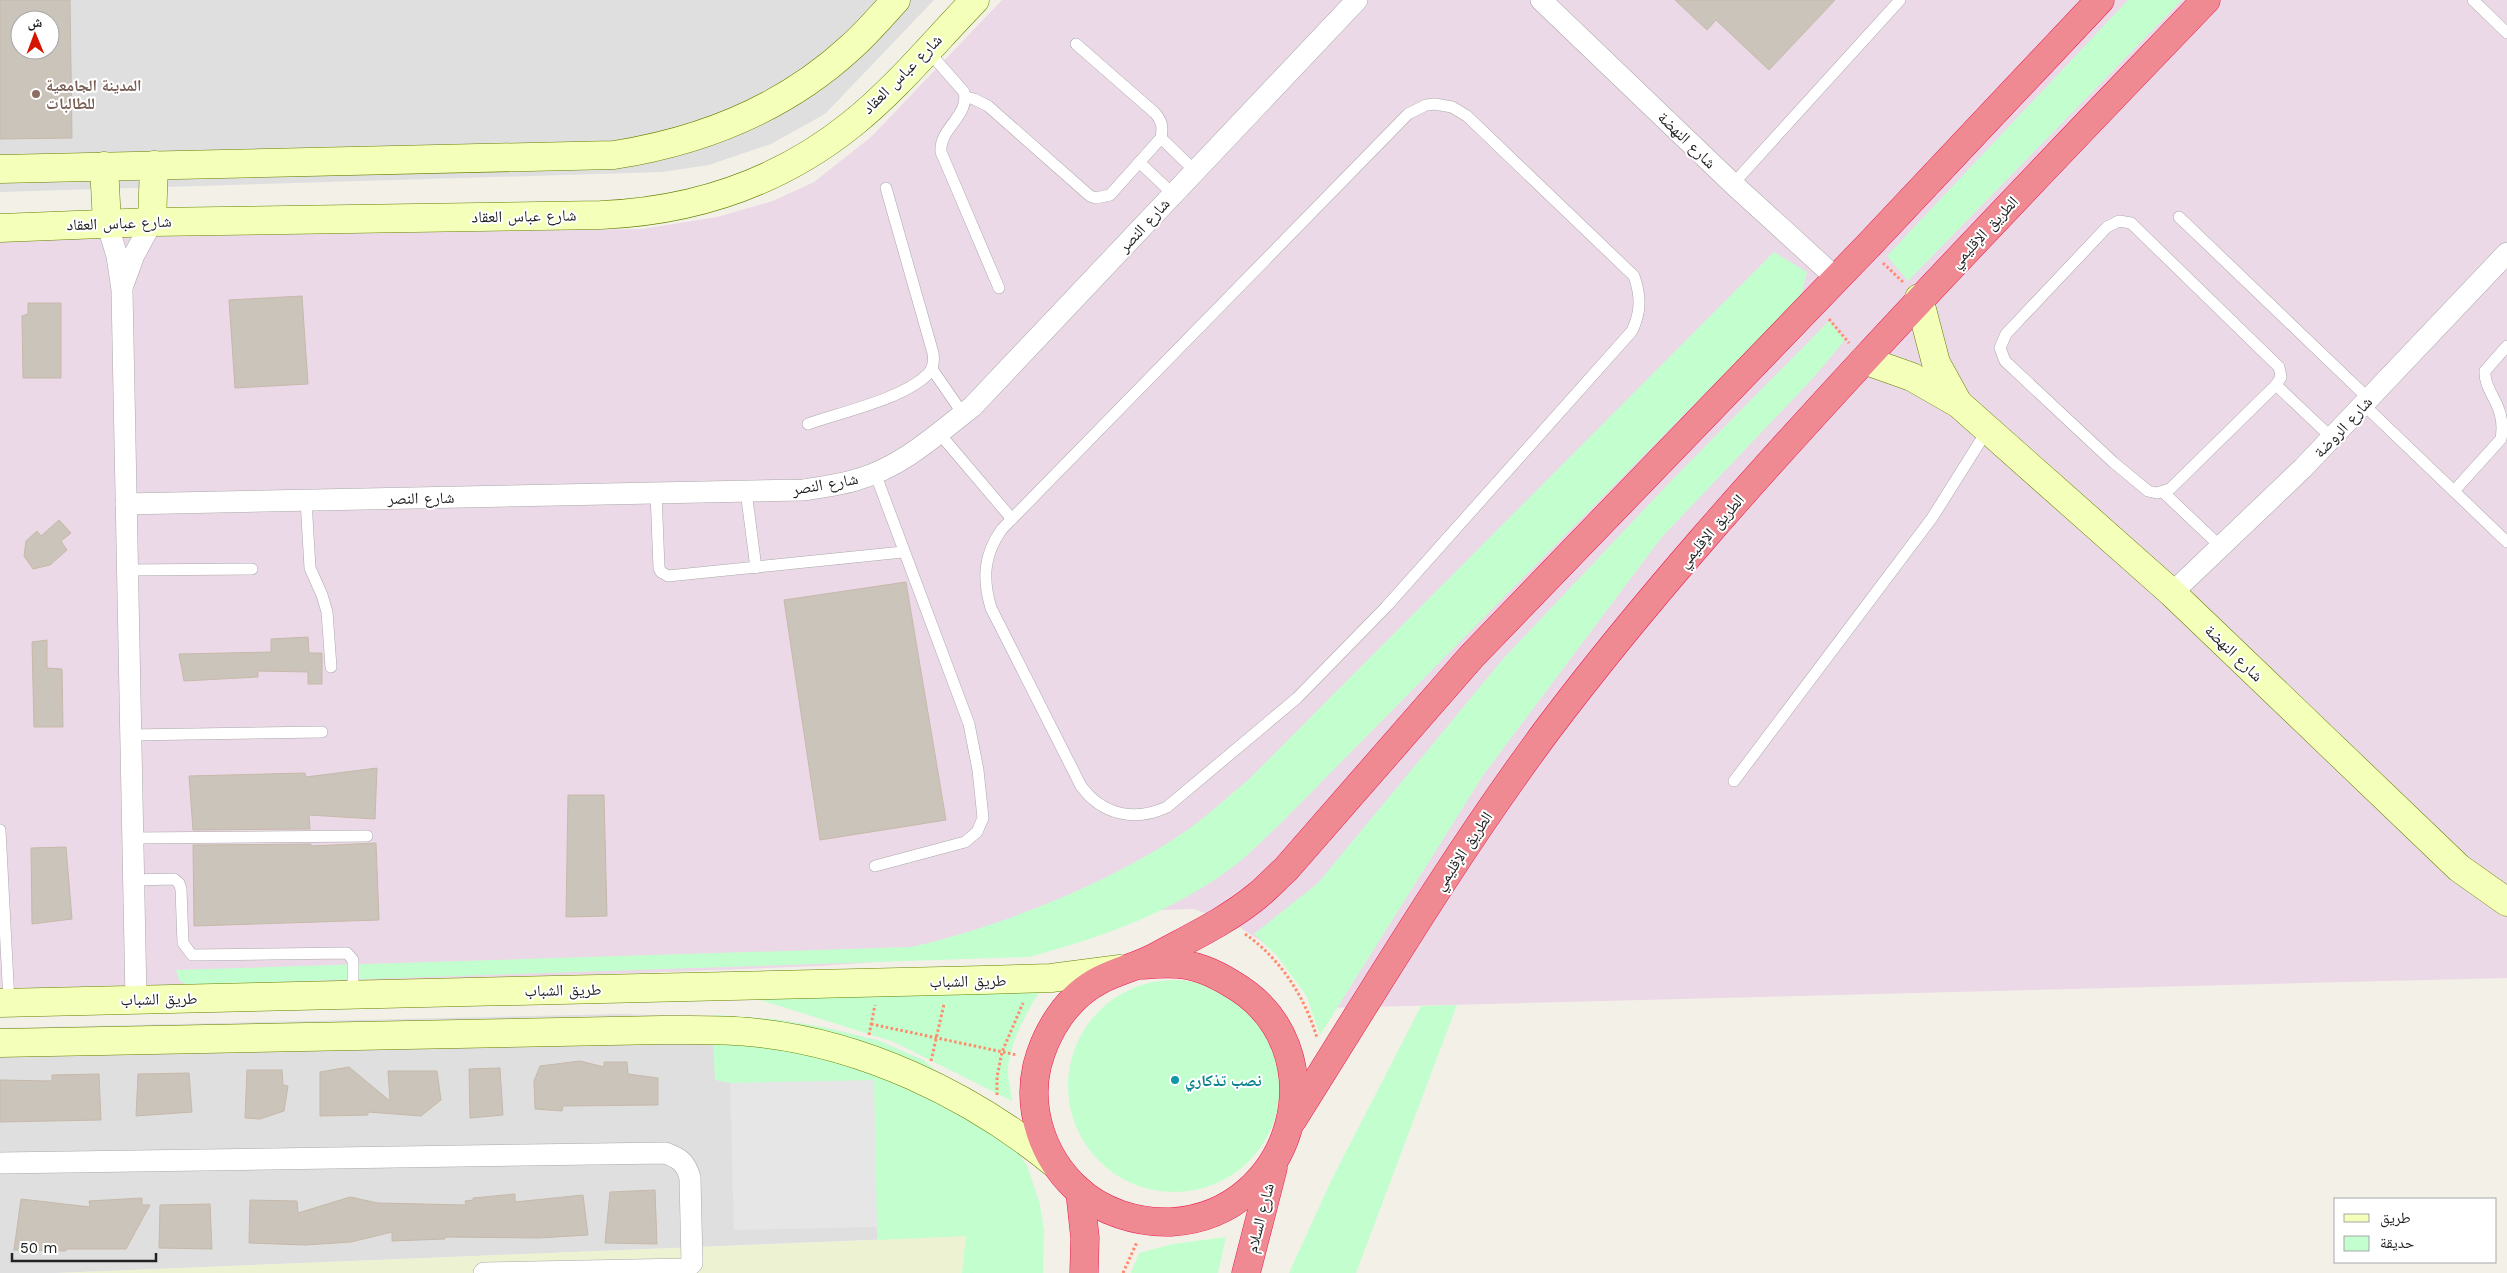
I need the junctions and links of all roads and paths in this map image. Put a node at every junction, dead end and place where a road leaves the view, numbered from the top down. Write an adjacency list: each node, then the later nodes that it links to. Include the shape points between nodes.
1 (896, 0): 15 (street, via 851,48 822,72 776,102 714,131 648,150 614,155)
2 (975, 0): 11 (street, شارع عباس العقاد)
3 (1357, 0): 18 (street, شارع النصر)
4 (1541, 0): 19 (street, شارع النهضة)
5 (1900, 0): 19 (lane)
6 (2100, 0): 26 (highway)
7 (2206, 0): 31 (highway, الطريق الإقليمي)
8 (2473, 0): 9 (lane)
9 (2506, 28)
10 (1076, 44): 13 (lane, via 1155,113 1163,129)
11 (927, 50): 12 (lane); 23 (street, شارع عباس العقاد, via 877,102 828,142 746,186 690,204 631,214)
12 (966, 97): 14 (lane, via 988,106 1090,196 1110,195); 29 (lane, via 964,108 943,135 941,152)
13 (1160, 138): 14 (lane); 18 (lane)
14 (1140, 162): 21 (lane)
15 (154, 165): 16 (street); 23 (street)
16 (104, 166): 17 (street); 24 (street)
17 (0, 169)
18 (1195, 171): 21 (street, شارع النصر)
19 (1733, 184): 28 (street, شارع النهضة)
20 (886, 188): 35 (lane, via 932,353)
21 (1173, 194): 39 (street, شارع النصر)
22 (2179, 217): 37 (lane)
23 (152, 222): 24 (street, شارع عباس العقاد); 30 (street, via 134,255)
24 (106, 223): 25 (street, شارع عباس العقاد); 30 (street, via 117,256)
25 (0, 228)
26 (1867, 247): 28 (highway); 31 (path)
27 (2507, 254): 37 (street, شارع الروضة)
28 (1836, 278): 32 (highway)
29 (999, 288)
30 (122, 290): 50 (street)
31 (1920, 298): 34 (highway, الطريق الإقليمي); 38 (street, شارع النهضة, via 1936,363)
32 (1814, 302): 34 (path); 69 (highway, via 1472,656 1286,869 1256,897)
33 (2507, 346): 45 (lane, via 2485,371 2502,416 2501,440)
34 (1864, 360): 38 (street, شارع النهضة, via 1912,377); 87 (highway, الطريق الإقليمي, via 1779,450 1670,578 1550,728 1458,857)
35 (932, 369): 39 (lane); 40 (lane, via 897,394)
36 (2276, 385): 43 (lane); 47 (lane, via 2170,490); 47 (lane, via 2281,376 2279,367 2131,223 2119,221 2107,227 2002,338 2000,353 2113,462 2148,491)
37 (2366, 402): 43 (street, شارع الروضة); 45 (lane)
38 (1959, 404): 41 (street, شارع النهضة)
39 (963, 414): 42 (street, شارع النصر)
40 (808, 424)
41 (1988, 429): 58 (street, شارع النهضة); 62 (lane, via 1932,518)
42 (939, 433): 44 (street, شارع النصر, via 911,454); 51 (lane)
43 (2332, 438): 53 (street, شارع الروضة)
44 (875, 473): 46 (street, شارع النصر, via 859,480 802,490); 54 (lane)
45 (2454, 491): 52 (lane)
46 (746, 492): 48 (street, شارع النصر); 55 (lane)
47 (2163, 492): 53 (lane)
48 (656, 493): 49 (street, شارع النصر); 55 (lane, via 659,568 664,575)
49 (306, 500): 50 (street, شارع النصر); 59 (lane, via 310,568 327,612)
50 (126, 504): 57 (street)
51 (1012, 519): 51 (lane, via 1416,109 1444,105 1467,116 1634,276 1639,311 1632,331 1386,606 1298,698 1178,800 1156,812 1143,815 1117,813 1096,803 1088,795 1075,776 991,608 984,580 985,566 994,540)
52 (2507, 542)
53 (2221, 547): 58 (street, شارع الروضة)
54 (904, 552): 55 (lane); 66 (lane, via 969,724 983,818 976,832 965,842)
55 (756, 568)
56 (252, 569): 57 (lane)
57 (127, 570): 61 (street)
58 (2172, 593): 68 (street, شارع النهضة, via 2458,868)
59 (331, 667)
60 (322, 732): 61 (lane)
61 (131, 735): 65 (street)
62 (1734, 781)
63 (0, 830): 75 (lane)
64 (367, 836): 65 (lane)
65 (133, 838): 67 (street)
66 (875, 866)
67 (134, 880): 71 (lane, via 174,879 179,883 183,943 192,955 347,953 352,960); 74 (street)
68 (2507, 902)
69 (1224, 919): 70 (highway); 81 (path, via 1250,937 1282,968 1305,1005)
70 (1134, 967): 72 (street, طريق الشباب); 84 (highway, via 1098,981 1074,998 1055,1022); 87 (highway, via 1178,964 1214,973 1246,991 1270,1018 1287,1050 1294,1086)
71 (353, 994): 73 (street, طريق الشباب); 74 (street, طريق الشباب)
72 (948, 997): 73 (street, طريق الشباب); 77 (path); 79 (path)
73 (879, 999): 78 (path)
74 (136, 1000): 75 (street, طريق الشباب)
75 (4, 1003)
76 (1015, 1003): 82 (path, via 1024,1003 1010,1028)
77 (934, 1005)
78 (871, 1024): 79 (path); 83 (path)
79 (936, 1038): 82 (path); 85 (path)
80 (0, 1043): 83 (street, via 709,1030 750,1032 798,1040)
81 (1319, 1047)
82 (1002, 1052): 84 (path); 86 (path, via 997,1076)
83 (865, 1058): 85 (street)
84 (1039, 1059): 90 (highway, via 1035,1108 1042,1137)
85 (926, 1083): 90 (street, via 990,1117)
86 (997, 1103)
87 (1291, 1122): 89 (highway)
88 (0, 1163): 92 (street, via 665,1153 678,1158 687,1169 690,1178 692,1262 685,1269)
89 (1274, 1163): 91 (highway, via 1256,1185 1235,1202 1210,1214 1184,1221 1156,1222 1129,1218 1103,1208); 94 (highway, شارع السلام)
90 (1055, 1164): 91 (highway)
91 (1080, 1192): 93 (highway, via 1085,1238)
92 (484, 1273)
93 (1084, 1273)
94 (1246, 1273)

